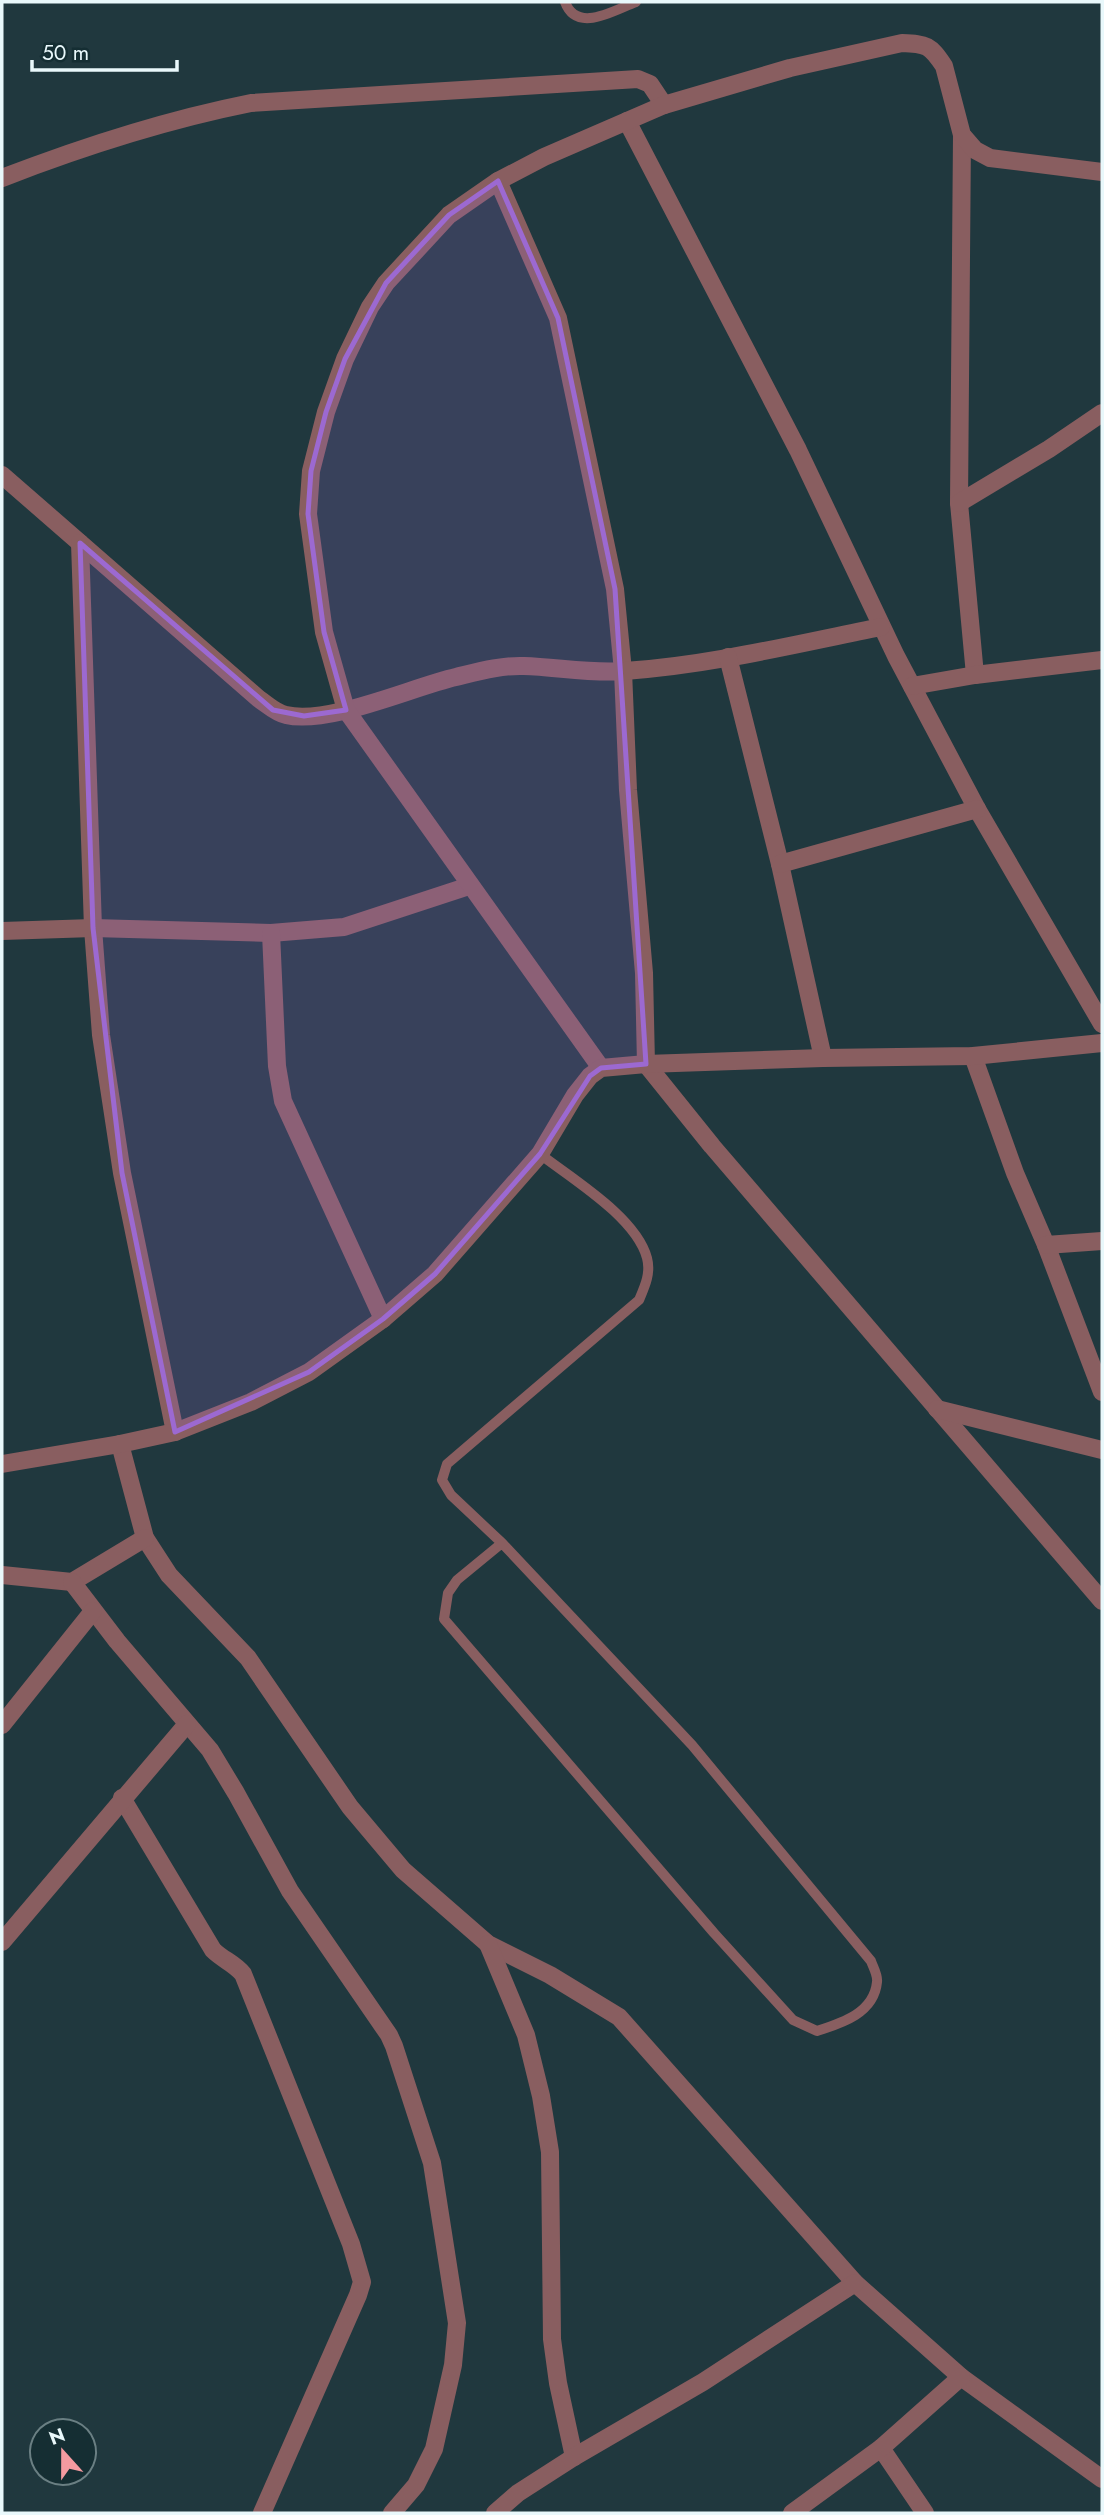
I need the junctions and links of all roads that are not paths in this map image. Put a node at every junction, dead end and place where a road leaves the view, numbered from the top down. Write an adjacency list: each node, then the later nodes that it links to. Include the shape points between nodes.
1 (565, 2): 2 (lane, via 578,17 590,20)
2 (636, 2)
3 (664, 105): 4 (street); 5 (street, via 790,68 902,43 922,44 931,48 944,66); 7 (street, via 650,84 638,79 251,103 182,119)
4 (626, 121): 8 (street); 13 (street, via 798,450)
5 (962, 135): 6 (street, via 990,158); 11 (street)
6 (1102, 172)
7 (2, 178)
8 (498, 181): 16 (street, via 558,318 615,589); 19 (street, via 449,215 386,283 345,359 326,412 311,471 308,514 324,632)
9 (1102, 412): 11 (street)
10 (2, 475): 12 (street)
11 (959, 503): 17 (street)
12 (80, 543): 19 (street, via 273,710 304,716); 23 (street)
13 (881, 628): 14 (street); 18 (street)
14 (728, 657): 16 (street); 21 (street)
15 (1102, 660): 17 (street)
16 (623, 671): 19 (street, via 520,666 457,676); 30 (street)
17 (975, 675): 18 (street)
18 (912, 686): 20 (street)
19 (346, 710): 22 (street)
20 (977, 809): 21 (street); 26 (street)
21 (780, 864): 29 (street)
22 (470, 886): 25 (street, via 344,927); 31 (street)
23 (93, 928): 24 (street); 25 (street); 38 (street, via 101,1035 122,1173)
24 (2, 931)
25 (271, 933): 35 (street, via 283,1101)
26 (1102, 1024)
27 (1102, 1043): 28 (street)
28 (973, 1056): 29 (street); 34 (street, via 1014,1173)
29 (823, 1058): 30 (street)
30 (646, 1063): 31 (street); 37 (street)
31 (601, 1068): 32 (street, via 575,1095)
32 (540, 1154): 35 (street, via 435,1274); 43 (lane, via 624,1219 647,1259 647,1280 639,1300 447,1464 442,1480 452,1495)
33 (1102, 1241): 34 (street)
34 (1046, 1245): 36 (street)
35 (383, 1319): 38 (street, via 309,1372 251,1402)
36 (1102, 1392)
37 (937, 1409): 40 (street); 46 (street)
38 (175, 1432): 39 (street)
39 (120, 1444): 41 (street); 42 (street)
40 (1102, 1450)
41 (2, 1464)
42 (145, 1538): 45 (street); 52 (street, via 169,1575 248,1658 381,1846 402,1870)
43 (502, 1543): 43 (lane, via 692,1745 871,1961 878,1979 873,1998 850,2020 817,2031 793,2020 444,1619 448,1593 457,1580)
44 (2, 1575): 45 (street)
45 (72, 1582): 47 (street)
46 (1102, 1601)
47 (93, 1611): 48 (street); 49 (street)
48 (4, 1719)
49 (187, 1724): 50 (street); 59 (street, via 210,1750 290,1891 389,2035 432,2163 457,2323 456,2350 434,2449 416,2485)
50 (122, 1798): 51 (street); 58 (street, via 213,1950 243,1974 362,2282)
51 (2, 1942)
52 (488, 1944): 53 (street, via 619,2017); 56 (street, via 526,2035 541,2096 550,2152 552,2339)
53 (855, 2283): 54 (street); 56 (street, via 703,2382)
54 (961, 2377): 55 (street); 57 (street)
55 (881, 2448): 61 (street); 62 (street)
56 (574, 2457): 60 (street)
57 (1101, 2476)
58 (262, 2513)
59 (392, 2513)
60 (495, 2513)
61 (792, 2513)
62 (925, 2513)

